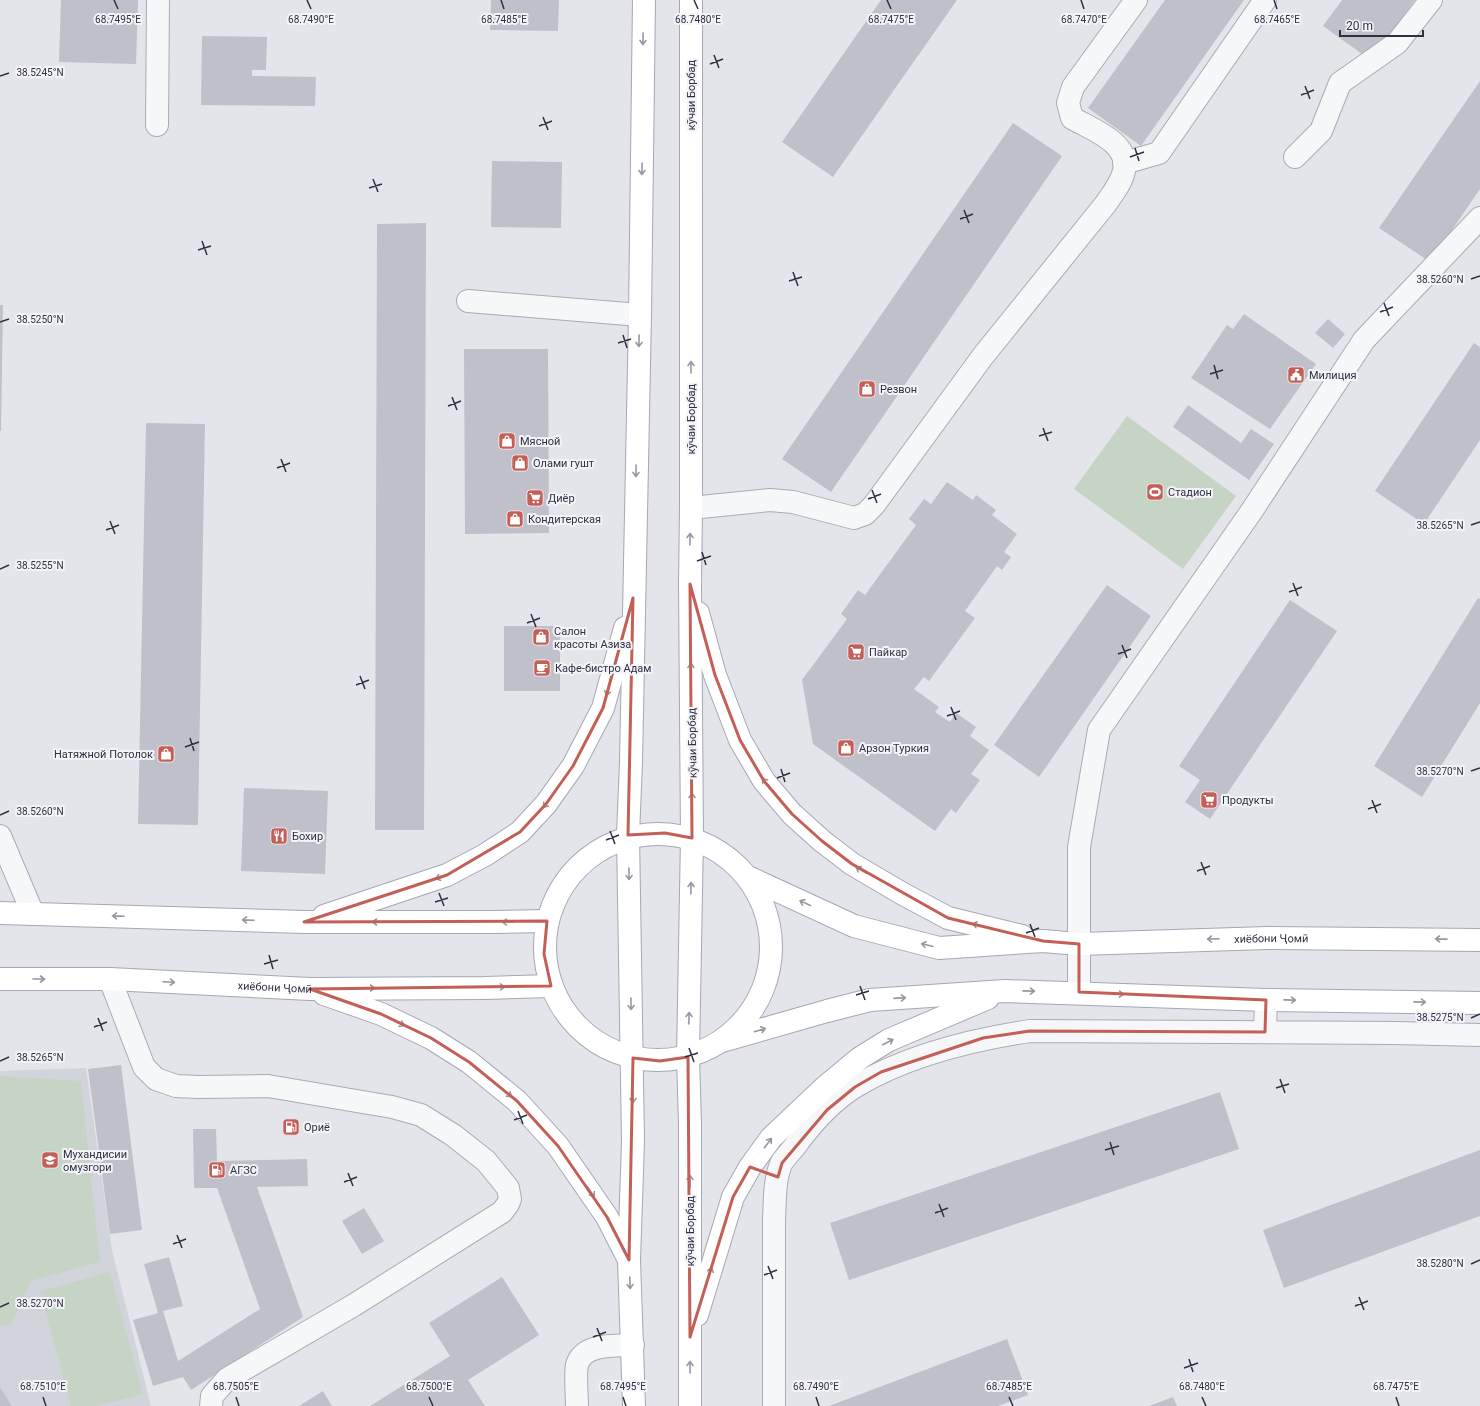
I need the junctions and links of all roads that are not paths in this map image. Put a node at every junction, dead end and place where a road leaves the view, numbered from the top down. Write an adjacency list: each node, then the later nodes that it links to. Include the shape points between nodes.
1 (158, 0): 7 (street)
2 (644, 0): 12 (main road, one-way to 12)
3 (691, 0): 13 (main road, кӯчаи Борбад, one-way to 3)
4 (1136, 0): 9 (street, via 1073,87 1068,103 1072,118 1111,140 1119,148)
5 (1265, 0): 9 (street, via 1158,153)
6 (1431, 0): 8 (street, via 1397,43 1340,83 1321,132)
7 (157, 125)
8 (1295, 157)
9 (1124, 163): 13 (street, via 1124,171 1116,189 1104,206 983,356 865,514 854,518 793,502 770,500)
10 (1480, 218): 25 (street, via 1364,340 1251,512 1099,730)
11 (468, 301): 12 (street)
12 (640, 315): 15 (main road, one-way to 15)
13 (691, 508): 14 (main road, кӯчаи Борбад, one-way to 13)
14 (690, 584): 18 (main road, кӯчаи Борбад, one-way to 14); 25 (main road, one-way to 14, via 948,918 852,864 792,814 764,781 740,740 715,675)
15 (633, 598): 16 (main road); 23 (main road, one-way to 23, via 603,708 573,766 546,804 520,832 485,855 447,875)
16 (628, 835): 18 (main road, via 665,833); 22 (main road, via 606,845 579,865 559,891); 38 (main road, one-way to 38)
17 (0, 836): 21 (street)
18 (692, 838): 19 (main road, via 724,853); 37 (main road, кӯчаи Борбад, one-way to 18)
19 (750, 878): 25 (main road, one-way to 19, via 939,948 854,926); 36 (main road, via 767,910 771,931 773,945 767,982 750,1015)
20 (0, 913): 21 (main road)
21 (33, 914): 23 (main road, one-way to 21)
22 (547, 921): 23 (main road, one-way to 23); 28 (main road, via 544,954)
23 (304, 922)
24 (1480, 940): 25 (main road, хиёбони Ҷомӣ, one-way to 25, via 1267,938)
25 (1062, 942): 31 (street)
26 (0, 979): 27 (main road, хиёбони Ҷомӣ, one-way to 27)
27 (110, 979): 29 (main road, хиёбони Ҷомӣ, one-way to 29); 46 (street, via 144,1067 156,1079 176,1086 268,1086 392,1107 421,1115 486,1160 510,1194 508,1204 502,1212 354,1305 226,1379 212,1396)
28 (551, 986): 29 (main road, хиёбони Ҷомӣ, one-way to 28); 38 (main road, via 569,1018 598,1044)
29 (310, 989): 43 (main road, one-way to 43, via 381,1014 432,1038 469,1062 517,1101 558,1146 607,1217)
30 (1005, 991): 31 (main road, one-way to 31); 36 (main road, one-way to 30, via 870,1000); 39 (main road, one-way to 30, via 889,1040)
31 (1079, 992): 32 (main road, one-way to 32)
32 (1266, 1000): 33 (main road, one-way to 33); 34 (street)
33 (1480, 1003)
34 (1265, 1032): 35 (street); 40 (street, via 1030,1031 984,1038 927,1055 881,1072)
35 (1480, 1035)
36 (722, 1041): 37 (main road)
37 (688, 1057): 38 (main road, via 660,1061); 44 (main road, кӯчаи Борбад, one-way to 37)
38 (633, 1058): 43 (main road, one-way to 43)
39 (860, 1058): 40 (street); 41 (main road, one-way to 39, via 771,1138)
40 (870, 1079): 42 (street, via 855,1087 832,1106 806,1132 782,1163)
41 (750, 1167): 42 (street); 44 (main road, one-way to 41, via 733,1197)
42 (778, 1177): 50 (street, via 774,1219)
43 (629, 1260): 45 (main road, one-way to 45)
44 (690, 1337): 49 (main road, кӯчаи Борбад, one-way to 44)
45 (633, 1345): 47 (street, via 599,1348 582,1355 577,1365); 48 (main road)
46 (211, 1406)
47 (577, 1406)
48 (634, 1406)
49 (690, 1406)
50 (774, 1406)

